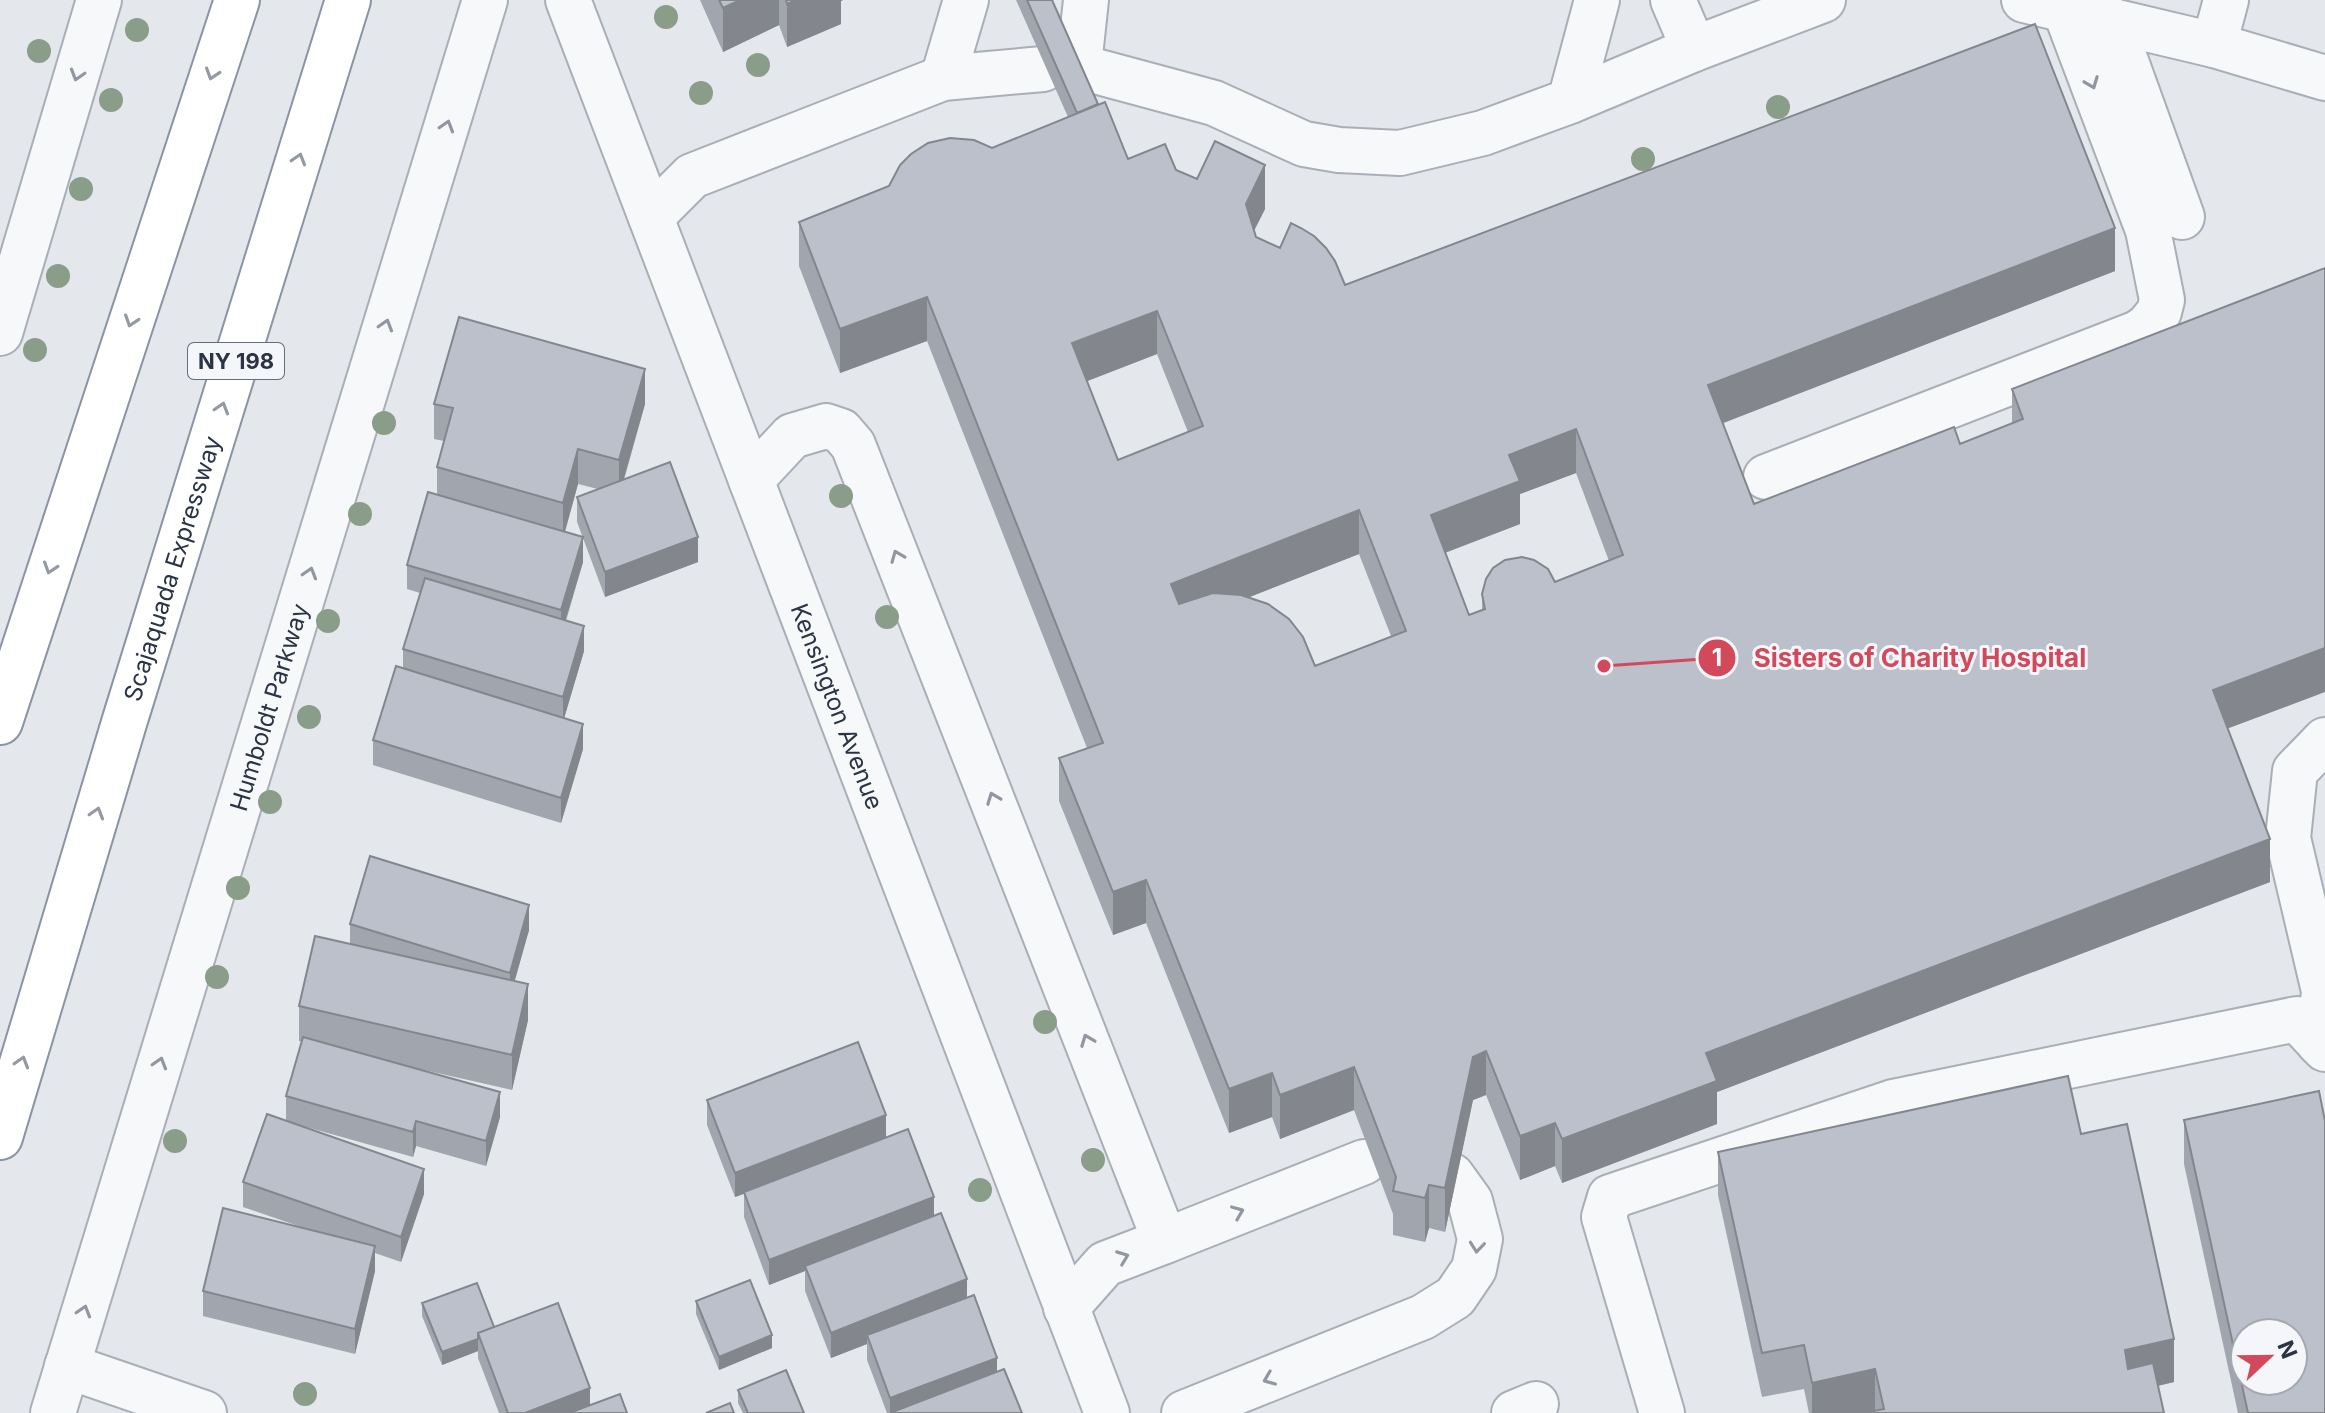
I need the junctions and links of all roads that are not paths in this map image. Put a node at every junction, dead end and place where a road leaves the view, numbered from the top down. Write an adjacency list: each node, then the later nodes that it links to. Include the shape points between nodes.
1 (99, 0): 22 (street, one-way to 22)
2 (237, 0): 25 (highway, one-way to 25)
3 (348, 0): 28 (highway, Scajaquada Expressway / NY 198, one-way to 3)
4 (485, 0): 33 (street, Humboldt Parkway, one-way to 4)
5 (568, 0): 20 (street, Kensington Avenue)
6 (966, 0): 17 (street)
7 (1086, 0): 16 (street)
8 (1597, 0): 19 (street)
9 (1673, 0): 15 (street)
10 (1823, 0): 15 (street)
11 (2226, 0): 14 (street)
12 (2044, 5): 13 (street); 21 (street, one-way to 21)
13 (2111, 20): 14 (street); 21 (street)
14 (2214, 45): 18 (street)
15 (1694, 49): 19 (street)
16 (1065, 66): 17 (street); 19 (street, via 1214,103 1304,144 1366,152 1400,153 1469,136)
17 (943, 78): 20 (street, via 692,176)
18 (2325, 78)
19 (1570, 101)
20 (651, 217): 24 (street, Kensington Avenue)
21 (2165, 223): 23 (street, via 2162,300 2159,312 2138,333)
22 (3, 311)
23 (1766, 477)
24 (751, 480): 31 (street, one-way to 24, via 853,445 841,431 826,426 792,436); 32 (street, Kensington Avenue)
25 (0, 722)
26 (2325, 740): 27 (street, via 2295,771 2288,838 2324,991)
27 (2322, 1046): 38 (street, via 2297,1019 1893,1102 1610,1197 1604,1217)
28 (0, 1137)
29 (1364, 1162): 31 (street, one-way to 29)
30 (1452, 1176): 37 (street, one-way to 37, via 1470,1201 1480,1239 1474,1269 1455,1297 1423,1317)
31 (1165, 1241): 32 (street, one-way to 31, via 1105,1264)
32 (1066, 1308): 36 (street, Kensington Avenue)
33 (67, 1366): 34 (street, Humboldt Parkway); 35 (street)
34 (53, 1413)
35 (204, 1413)
36 (1107, 1413)
37 (1184, 1413)
38 (1662, 1413)

